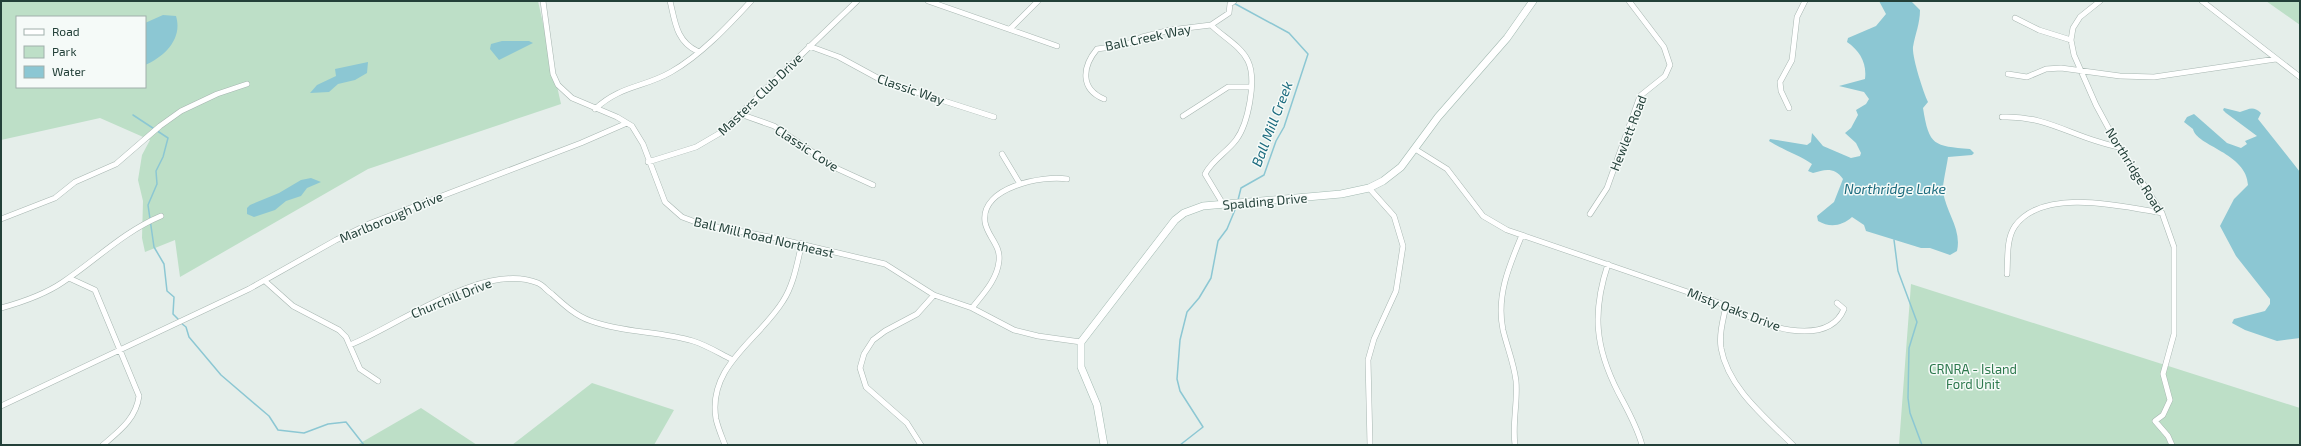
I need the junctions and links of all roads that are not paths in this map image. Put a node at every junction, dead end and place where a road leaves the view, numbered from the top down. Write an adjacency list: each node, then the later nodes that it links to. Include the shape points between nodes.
1 (543, 1): 28 (street, Ball Mill Road Northeast, via 553,74 558,85 572,98)
2 (670, 1): 19 (street, via 679,39 686,47)
3 (751, 1): 19 (street)
4 (857, 1): 17 (street, Masters Club Drive)
5 (928, 1): 15 (street)
6 (1038, 1): 15 (street)
7 (1234, 1): 14 (street, via 1230,4 1229,13)
8 (1533, 1): 35 (street, Spalding Drive, via 1507,38 1438,117)
9 (1629, 1): 44 (street, Hewlett Road, via 1666,48 1671,68 1668,74 1640,96 1607,188)
10 (1805, 1): 27 (street, via 1796,14 1792,59 1780,83 1781,93)
11 (2100, 1): 16 (street, via 2076,22)
12 (2202, 1): 20 (street)
13 (2015, 18): 16 (street, via 2039,30)
14 (1211, 25): 25 (street, via 1248,60 1252,71); 26 (street, Ball Creek Way, via 1170,30 1142,37 1125,45 1097,49 1087,66 1086,82 1090,91)
15 (1010, 29): 18 (street)
16 (2071, 40): 21 (street, Northridge Road)
17 (809, 46): 29 (street, Masters Club Drive); 31 (street, Classic Way, via 839,56 885,82)
18 (1057, 46)
19 (697, 51): 28 (street, via 672,72 622,89)
20 (2276, 59): 21 (street, via 2154,76 2120,76); 23 (street)
21 (2080, 71): 22 (street, via 2052,68 2027,77); 34 (street, Northridge Road)
22 (2008, 74)
23 (2300, 77)
24 (247, 84): 46 (street, via 216,94 181,110 126,157 74,182 55,198)
25 (1250, 87): 30 (street, via 1228,87); 42 (street, via 1248,110 1242,131 1232,145 1214,160 1205,174 1206,180 1218,193)
26 (1104, 99)
27 (1790, 108)
28 (595, 109): 33 (street, Ball Mill Road Northeast)
29 (740, 114): 37 (street, Masters Club Drive, via 708,142); 40 (street, Classic Cove, via 774,126 838,169)
30 (1183, 116)
31 (994, 117)
32 (2002, 117): 34 (street, via 2041,119 2086,140)
33 (627, 123): 37 (street, Ball Mill Road Northeast, via 640,138); 52 (street, Marlborough Drive, via 371,223)
34 (2119, 147): 43 (street, Northridge Road)
35 (1415, 149): 41 (street, Spalding Drive, via 1395,173); 47 (street, via 1447,169 1483,216 1499,227)
36 (1002, 154): 39 (street)
37 (648, 162): 48 (street, Ball Mill Road Northeast, via 665,202 682,218)
38 (1067, 179): 39 (street, via 1056,178)
39 (1020, 184): 57 (street, via 998,194 986,208 985,222 999,250 1000,260 993,280)
40 (873, 185)
41 (1369, 188): 42 (street, Spalding Drive, via 1341,194); 68 (street, via 1394,216 1403,246 1398,285 1374,339 1368,360)
42 (1223, 204): 58 (street, Spalding Drive, via 1195,208 1176,220)
43 (2162, 213): 50 (street, via 2078,202 2047,205 2026,215 2016,225 2009,246); 72 (street, Northridge Road, via 2174,247 2174,318 2171,349 2163,374 2170,400 2162,415 2155,421)
44 (1590, 214)
45 (161, 216): 51 (street, via 122,235)
46 (1, 219)
47 (1522, 235): 49 (street, Misty Oaks Drive); 69 (street, via 1504,280 1500,302 1502,324 1516,382 1512,427)
48 (802, 244): 53 (street, Ball Mill Road Northeast, via 885,264); 61 (street, via 784,301 760,331)
49 (1608, 264): 55 (street, Misty Oaks Drive); 70 (street, via 1601,281 1596,308 1600,349)
50 (2007, 274)
51 (69, 278): 56 (street, via 42,294); 60 (street, via 95,290)
52 (265, 281): 59 (street, via 293,306 339,330); 60 (street, Marlborough Drive)
53 (934, 295): 57 (street, Ball Mill Road Northeast); 66 (street, via 917,314 873,340 864,354 860,368 866,387 898,414)
54 (1837, 303): 55 (street, Misty Oaks Drive, via 1844,309 1838,322 1827,328 1809,330 1770,326)
55 (1726, 306): 71 (street, via 1719,335 1726,366 1744,394)
56 (1, 308)
57 (972, 308): 58 (street, Ball Mill Road Northeast, via 1025,334)
58 (1081, 342): 67 (street, via 1078,353 1079,365 1099,413)
59 (350, 345): 61 (street, Churchill Drive, via 370,337 424,306 488,281 516,277 539,283 568,309 590,321 694,341); 62 (street, via 360,368)
60 (119, 351): 63 (street, Marlborough Drive); 64 (street, via 139,401 131,418)
61 (731, 359): 65 (street, via 719,379 715,400 718,427)
62 (378, 381)
63 (1, 406)
64 (102, 445)
65 (725, 445)
66 (921, 445)
67 (1104, 445)
68 (1370, 445)
69 (1515, 445)
70 (1642, 445)
71 (1793, 445)
72 (2172, 445)

